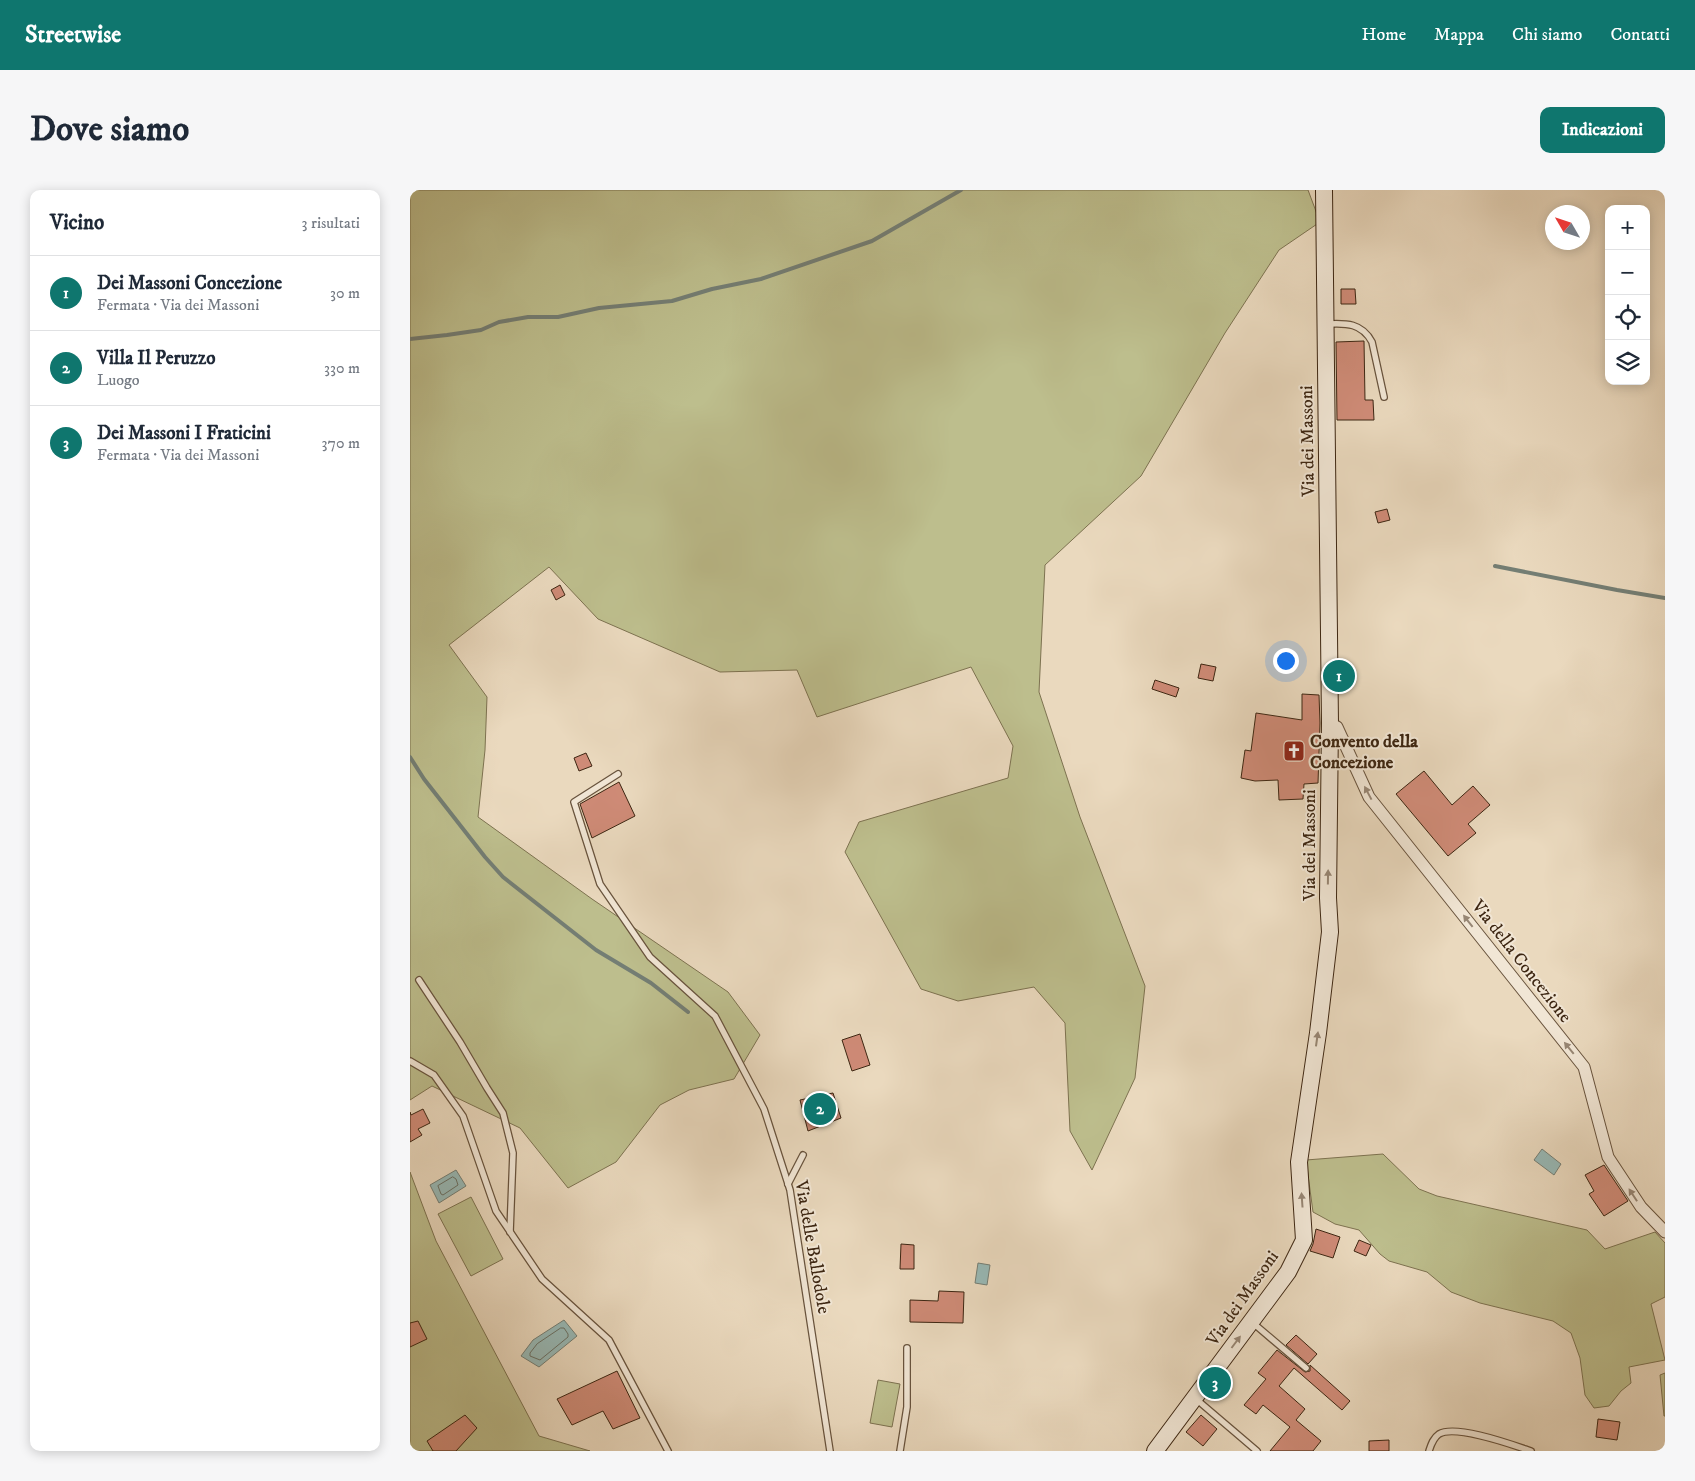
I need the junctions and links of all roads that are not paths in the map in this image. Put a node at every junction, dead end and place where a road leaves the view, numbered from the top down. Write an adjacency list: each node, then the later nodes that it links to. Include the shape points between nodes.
1 (1324, 190): 2 (street, Via dei Massoni)
2 (1325, 324): 3 (lane, via 1350,323 1370,337); 4 (street, Via dei Massoni)
3 (1384, 397)
4 (1330, 724): 11 (street, Via della Concezione, one-way to 4, via 1641,1207 1608,1157 1584,1068 1369,797 1338,726); 12 (street, Via dei Massoni, one-way to 4, via 1288,1272 1304,1240 1299,1162 1330,932)
5 (618, 774): 9 (lane, Via delle Ballodole, via 574,802 600,884 650,957 715,1016 764,1109)
6 (419, 980): 10 (lane, via 504,1112 513,1153)
7 (410, 1061): 10 (lane, via 434,1075 463,1116 496,1212)
8 (803, 1156): 9 (lane)
9 (788, 1184): 17 (lane, Via delle Ballodole)
10 (510, 1232): 16 (lane, via 542,1279 609,1340)
11 (1665, 1232)
12 (1252, 1321): 14 (lane); 15 (street, Via dei Massoni, one-way to 12)
13 (907, 1348): 18 (lane, via 907,1406)
14 (1306, 1368)
15 (1195, 1398): 19 (street, Via dei Massoni); 20 (lane)
16 (668, 1451)
17 (830, 1451)
18 (900, 1451)
19 (1155, 1451)
20 (1257, 1451)
21 (1429, 1451): 22 (lane, via 1439,1434 1448,1432 1482,1436)
22 (1531, 1451)

